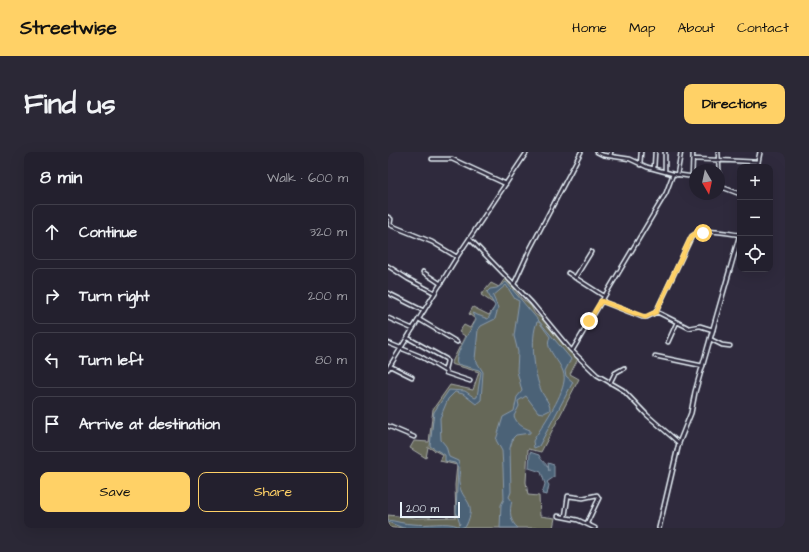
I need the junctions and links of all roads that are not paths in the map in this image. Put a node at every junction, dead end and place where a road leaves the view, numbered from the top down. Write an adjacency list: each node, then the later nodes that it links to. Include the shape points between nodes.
1 (527, 152): 24 (street)
2 (581, 152): 38 (street)
3 (597, 152): 12 (street)
4 (611, 152): 12 (street)
5 (641, 152): 19 (street)
6 (655, 152): 20 (street)
7 (665, 152): 21 (street)
8 (681, 152): 22 (street)
9 (693, 152): 14 (street)
10 (718, 152): 15 (street)
11 (760, 152): 16 (street)
12 (610, 156): 19 (street)
13 (432, 159): 24 (street, via 452,159)
14 (693, 159): 15 (street); 17 (street)
15 (718, 160): 16 (street); 18 (street)
16 (758, 162)
17 (693, 164)
18 (718, 164)
19 (640, 165): 20 (street)
20 (654, 169): 21 (street)
21 (665, 171): 22 (street)
22 (675, 174): 23 (street); 41 (street)
23 (689, 176)
24 (506, 184): 30 (street)
25 (725, 188): 26 (street)
26 (737, 193)
27 (388, 217): 32 (street, via 391,218 390,225 432,242)
28 (737, 235): 44 (street, via 707,232 692,236)
29 (740, 236): 49 (street)
30 (470, 239): 32 (street); 38 (street)
31 (591, 252): 36 (street)
32 (458, 257): 37 (street)
33 (388, 266): 40 (street)
34 (423, 272): 37 (street)
35 (568, 272): 36 (street)
36 (575, 278): 41 (street)
37 (441, 284): 40 (street)
38 (514, 284): 57 (street)
39 (388, 293): 43 (street)
40 (435, 293): 43 (street)
41 (604, 296): 42 (street)
42 (601, 301): 44 (street, via 645,317); 57 (street)
43 (424, 311): 46 (street)
44 (656, 312): 47 (street)
45 (388, 318): 48 (street)
46 (420, 320): 48 (street); 52 (street)
47 (677, 322): 49 (street, via 691,329 700,326); 53 (street)
48 (413, 329): 50 (street)
49 (713, 330): 51 (street)
50 (408, 338): 56 (street); 62 (street, via 446,359 448,362)
51 (710, 339): 55 (street); 59 (street)
52 (457, 342)
53 (668, 342)
54 (388, 343): 56 (street)
55 (730, 346)
56 (400, 348): 60 (street); 62 (street)
57 (572, 351): 65 (street, via 597,375)
58 (655, 356): 59 (street)
59 (703, 366): 68 (street, via 691,413)
60 (389, 367): 63 (street)
61 (624, 368): 65 (street, via 615,372)
62 (445, 371): 64 (street)
63 (412, 377)
64 (470, 381)
65 (610, 382): 68 (street, via 623,390)
66 (388, 426): 67 (street)
67 (414, 437)
68 (679, 443): 73 (street)
69 (558, 516): 70 (street)
70 (565, 518): 71 (street); 71 (street, via 568,496 583,498 597,495 599,498)
71 (587, 524): 72 (street)
72 (595, 528)
73 (659, 528)

